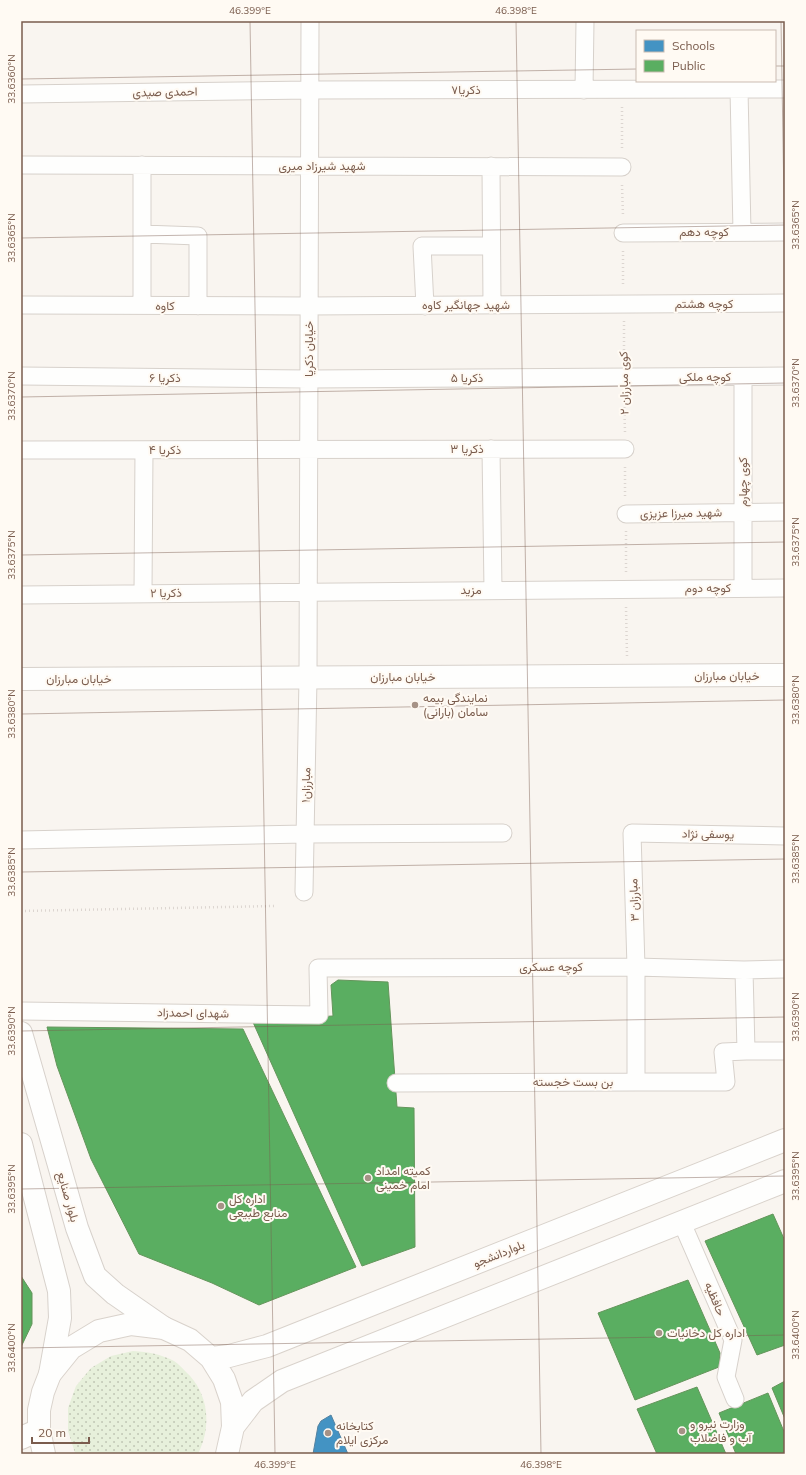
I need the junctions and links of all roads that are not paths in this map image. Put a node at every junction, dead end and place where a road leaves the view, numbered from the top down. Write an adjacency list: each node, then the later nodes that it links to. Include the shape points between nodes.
1 (310, 21): 5 (street, خیابان ذکریا)
2 (585, 21): 6 (street)
3 (739, 89): 4 (street, ذکریا۷); 6 (street, ذکریا۷); 13 (street)
4 (785, 89)
5 (310, 90): 6 (street, ذکریا۷); 7 (street, احمدی صیدی); 10 (street, خیابان ذکریا)
6 (584, 90)
7 (21, 94)
8 (21, 165): 9 (street, شهید شیرزاد میری)
9 (142, 165): 10 (street, شهید شیرزاد میری); 16 (street)
10 (310, 166): 11 (street, شهید شیرزاد میری); 24 (street, خیابان ذکریا)
11 (491, 166): 12 (street, شهید شیرزاد میری); 17 (street)
12 (622, 167)
13 (742, 232): 14 (street, کوچه دهم); 15 (street, کوچه دهم)
14 (785, 232)
15 (623, 233)
16 (143, 234): 21 (street); 23 (street, via 198,236)
17 (491, 246): 22 (street); 25 (street, via 422,246)
18 (785, 303): 19 (street, کوچه هشتم)
19 (624, 304): 22 (street, شهید جهانگیر کاوه)
20 (21, 305): 21 (street, کاوه)
21 (142, 305): 23 (street, کاوه)
22 (492, 305): 25 (street, شهید جهانگیر کاوه)
23 (198, 306): 24 (street, کاوه)
24 (309, 306): 25 (street, شهید جهانگیر کاوه); 30 (street, خیابان ذکریا)
25 (424, 306)
26 (21, 376): 30 (street, ذکریا ۶)
27 (785, 376): 29 (street, کوچه ملکی)
28 (624, 377): 29 (street, کوچه ملکی); 30 (street, ذکریا ۵)
29 (743, 377): 36 (street, کوی چهارم)
30 (309, 379): 35 (street, خیابان ذکریا)
31 (491, 449): 32 (street, ذکریا ۳); 35 (street, ذکریا ۳); 42 (street)
32 (625, 449)
33 (21, 450): 34 (street, ذکریا ۴)
34 (144, 450): 35 (street, ذکریا ۴); 44 (street)
35 (309, 450): 43 (street, خیابان ذکریا)
36 (743, 511): 37 (street, شهید میرزا عزیزی); 38 (street, شهید میرزا عزیزی); 39 (street, کوی چهارم)
37 (785, 512)
38 (626, 514)
39 (743, 588): 40 (street, کوچه دوم); 41 (street, کوچه دوم)
40 (785, 588)
41 (629, 589): 42 (street, مزید)
42 (493, 590): 43 (street, مزید)
43 (310, 591): 44 (street, ذکریا ۲); 47 (street, خیابان ذکریا)
44 (143, 593): 45 (street, ذکریا ۲)
45 (21, 595)
46 (785, 675): 47 (main road, خیابان مبارزان)
47 (308, 678): 48 (main road, خیابان مبارزان); 51 (street, مبارزان۱)
48 (21, 680)
49 (503, 833): 51 (street)
50 (632, 833): 52 (street, یوسفی نژاد); 55 (street, مبارزان ۳)
51 (305, 834): 53 (street); 54 (street, مبارزان۱)
52 (785, 836)
53 (21, 840)
54 (304, 892)
55 (636, 967): 56 (street, کوچه عسکری); 58 (street, کوچه عسکری); 63 (street)
56 (318, 968): 59 (street, شهدای احمدزاد, via 319,1015)
57 (785, 969): 58 (street, کوچه عسکری)
58 (744, 970): 61 (street)
59 (21, 1011)
60 (21, 1033): 69 (main road, بلوار صنایع, via 77,1228 95,1276 115,1294)
61 (746, 1051): 62 (street); 63 (street, بن بست خجسته, via 724,1052 726,1082)
62 (785, 1051)
63 (636, 1082): 64 (street, بن بست خجسته)
64 (396, 1084)
65 (785, 1140): 70 (main road, بلواردانشجو, via 267,1346)
66 (21, 1144): 71 (main road, via 59,1291 60,1318)
67 (785, 1181): 68 (main road)
68 (682, 1223): 72 (street, حافظیه, via 732,1340 726,1377); 73 (main road, via 282,1381 253,1401)
69 (164, 1328): 70 (main road, via 190,1340); 71 (main road, via 131,1324 99,1331 71,1348)
70 (211, 1358): 73 (main road, via 224,1379 232,1402)
71 (50, 1374): 74 (main road)
72 (735, 1399)
73 (233, 1427): 76 (main road)
74 (30, 1434): 75 (main road)
75 (44, 1454)
76 (227, 1454)

